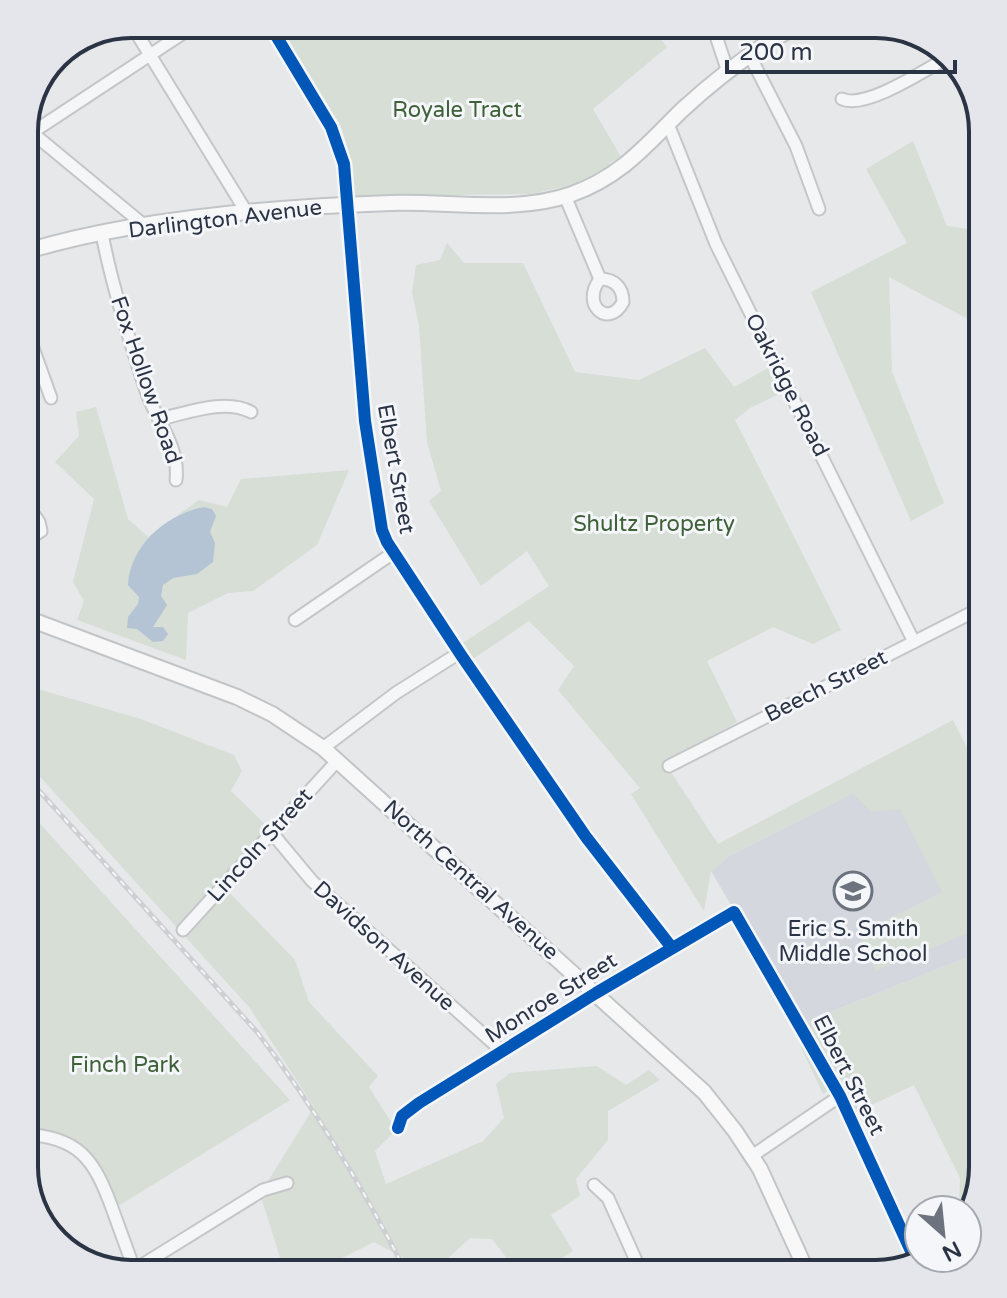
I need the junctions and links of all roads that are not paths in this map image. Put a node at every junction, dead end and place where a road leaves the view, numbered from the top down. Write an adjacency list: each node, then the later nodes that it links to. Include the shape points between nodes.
1 (140, 38): 6 (street)
2 (176, 38): 6 (street)
3 (277, 38): 15 (street, Elbert Street, via 337,139)
4 (717, 38): 9 (street)
5 (778, 38): 7 (main road, Darlington Avenue)
6 (150, 55): 11 (street); 17 (street)
7 (750, 56): 9 (main road, Darlington Avenue); 16 (street, via 794,142)
8 (938, 62): 10 (street, via 868,99)
9 (728, 72): 12 (main road, Darlington Avenue)
10 (842, 99)
11 (38, 122)
12 (668, 124): 14 (main road, Darlington Avenue, via 620,169); 31 (street, Oakridge Road, via 716,244)
13 (38, 138): 18 (street)
14 (565, 196): 15 (main road, Darlington Avenue, via 526,204); 21 (street)
15 (348, 205): 17 (main road, Darlington Avenue); 27 (street, Elbert Street, via 365,421 382,530)
16 (819, 209)
17 (247, 213): 18 (main road, Darlington Avenue)
18 (145, 226): 19 (main road, Darlington Avenue)
19 (102, 234): 20 (main road, Darlington Avenue); 25 (street, Fox Hollow Road, via 145,388)
20 (38, 249)
21 (600, 279)
22 (38, 367): 23 (street)
23 (51, 398)
24 (251, 412): 25 (street, via 230,406)
25 (160, 419): 26 (street, Fox Hollow Road, via 175,454)
26 (176, 480)
27 (393, 553): 29 (street); 32 (street, Elbert Street)
28 (969, 614): 31 (street, Beech Street)
29 (295, 620)
30 (38, 622): 33 (main road, North Central Avenue, via 237,697)
31 (914, 642): 35 (street, Beech Street)
32 (459, 653): 33 (street); 39 (street, Elbert Street, via 586,837)
33 (323, 748): 34 (main road, North Central Avenue)
34 (337, 761): 36 (street, Lincoln Street); 40 (main road, North Central Avenue)
35 (669, 766)
36 (272, 833): 38 (street, Lincoln Street); 41 (street, Davidson Avenue, via 312,881)
37 (734, 912): 39 (street, Monroe Street); 42 (street, Elbert Street)
38 (183, 930)
39 (672, 948): 40 (street, Monroe Street)
40 (596, 993): 41 (street, Monroe Street); 45 (main road, North Central Avenue, via 704,1092)
41 (503, 1052): 43 (street, Monroe Street, via 419,1103 402,1116)
42 (840, 1096): 45 (street); 48 (street, Elbert Street)
43 (398, 1128)
44 (38, 1136): 49 (street, via 59,1139 89,1159)
45 (752, 1156): 52 (main road, North Central Avenue)
46 (287, 1183): 50 (street, via 263,1190)
47 (594, 1185): 51 (street, via 608,1198)
48 (903, 1234)
49 (131, 1260)
50 (154, 1260)
51 (633, 1260)
52 (801, 1260)

